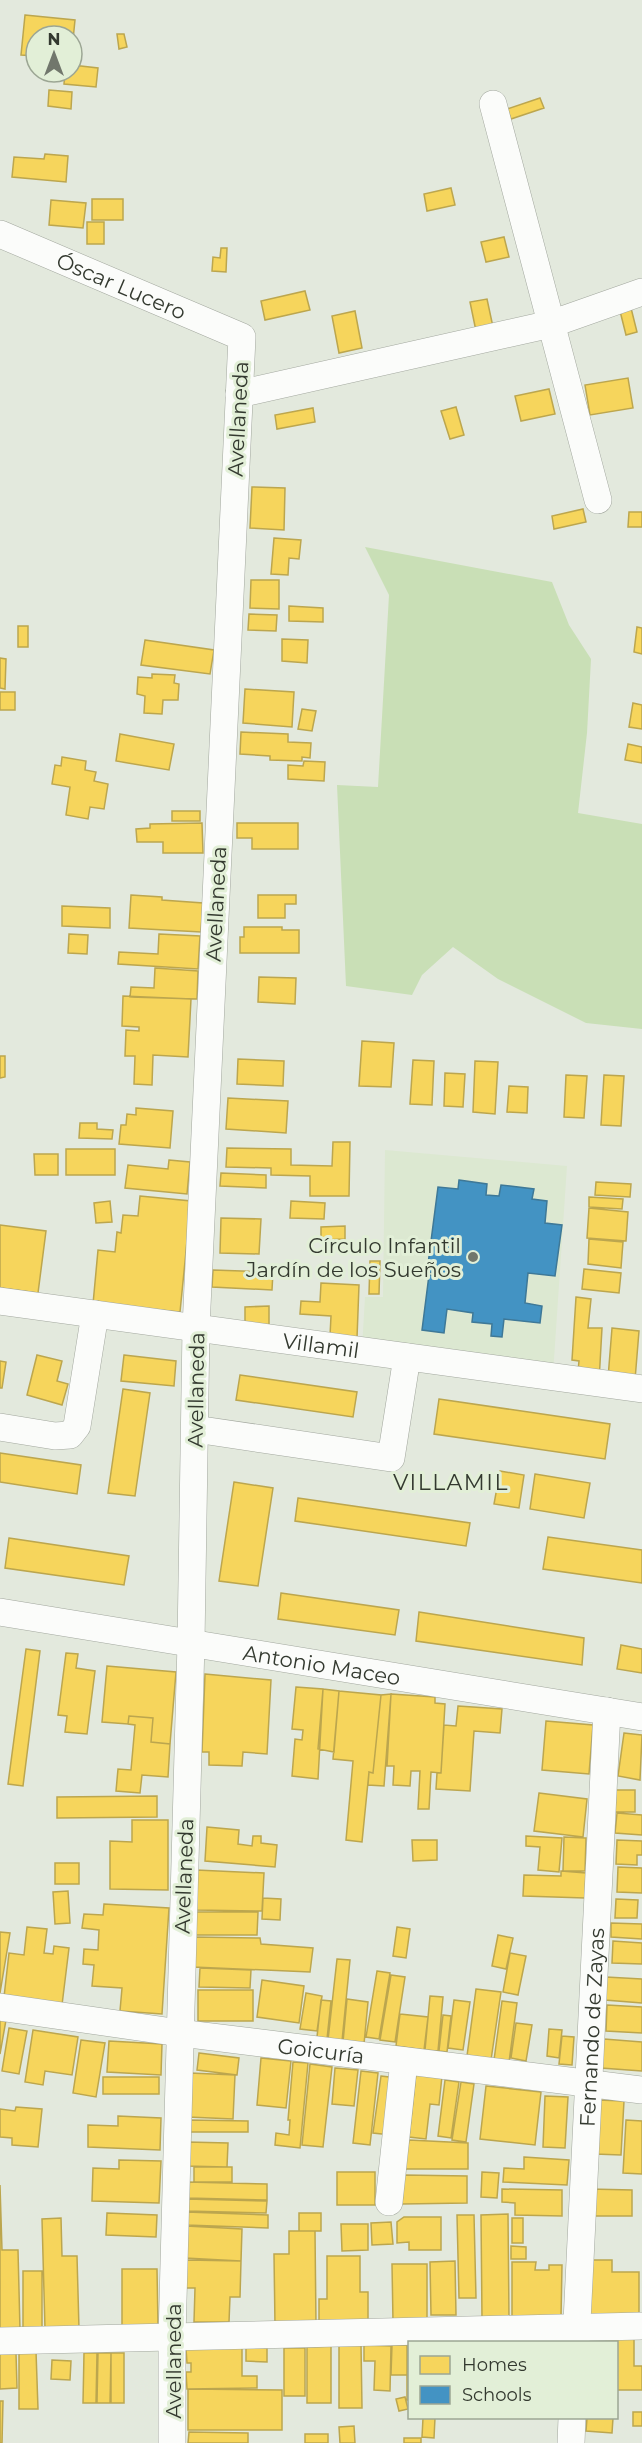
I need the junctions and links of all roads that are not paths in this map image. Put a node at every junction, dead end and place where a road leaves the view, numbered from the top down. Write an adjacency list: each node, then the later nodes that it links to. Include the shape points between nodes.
1 (493, 104): 4 (street)
2 (0, 234): 5 (street, Óscar Lucero)
3 (642, 292): 4 (street)
4 (551, 324): 6 (street); 7 (street)
5 (242, 337): 6 (street, Avellaneda)
6 (239, 394): 10 (street, Avellaneda)
7 (598, 500)
8 (0, 1301): 9 (street, Villamil)
9 (95, 1314): 10 (street, Villamil); 13 (street, via 77,1426 70,1434 55,1436)
10 (196, 1328): 11 (street, Villamil); 14 (street, Avellaneda)
11 (406, 1357): 12 (street, Villamil); 14 (street, via 391,1458)
12 (642, 1389)
13 (0, 1427)
14 (195, 1429): 16 (street, Avellaneda)
15 (0, 1612): 16 (street, Antonio Maceo)
16 (191, 1643): 17 (street, Antonio Maceo); 20 (street, Avellaneda)
17 (607, 1711): 18 (street, Antonio Maceo); 22 (street, Fernando de Zayas)
18 (642, 1717)
19 (0, 2007): 20 (street, Goicuría)
20 (180, 2033): 21 (street, Goicuría); 27 (street, Avellaneda)
21 (404, 2061): 22 (street, Goicuría); 24 (street)
22 (589, 2084): 23 (street, Goicuría); 26 (street, Fernando de Zayas)
23 (642, 2090)
24 (389, 2202)
25 (642, 2326): 26 (street)
26 (576, 2335): 27 (street)
27 (172, 2337): 28 (street); 30 (street, Avellaneda)
28 (0, 2341)
29 (572, 2419): 31 (street)
30 (172, 2443)
31 (571, 2443)

